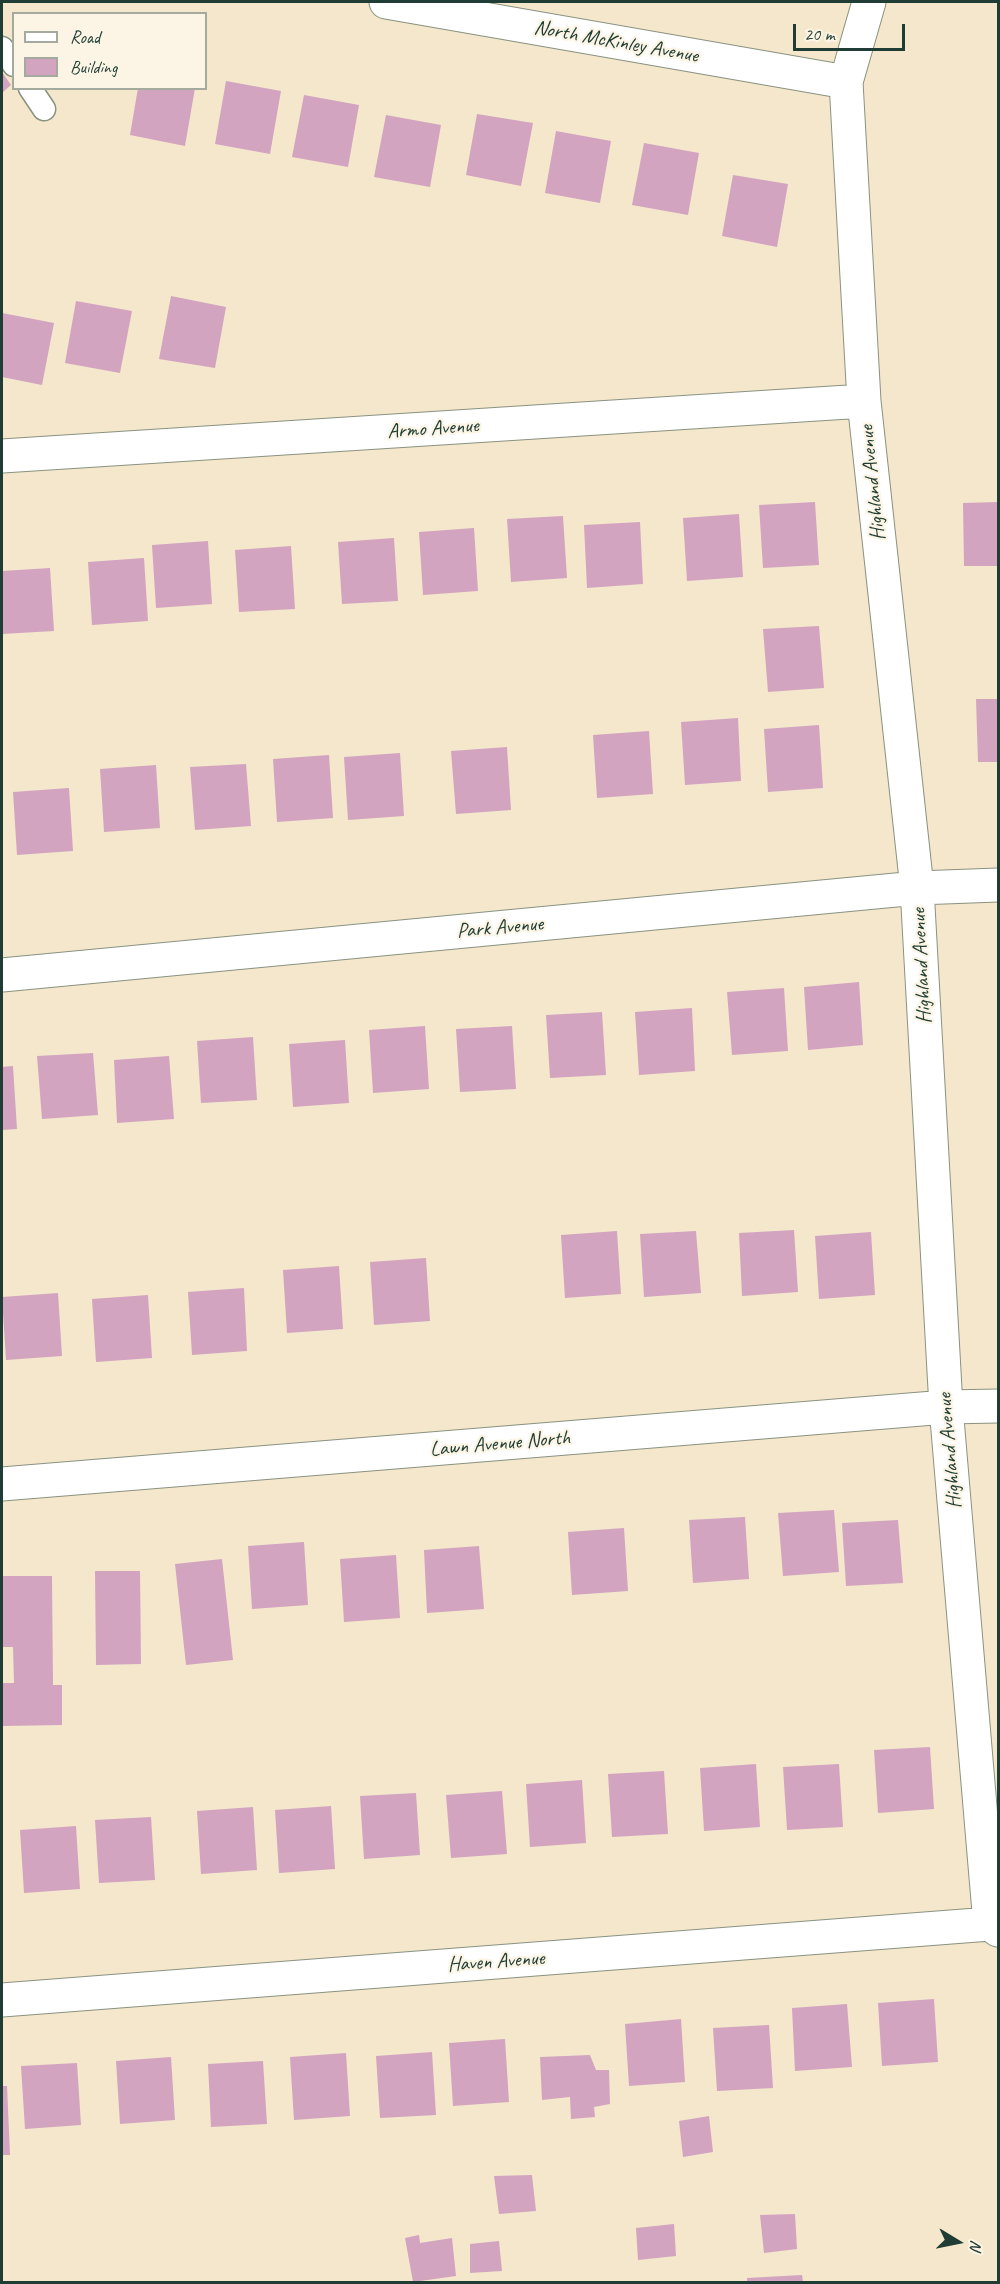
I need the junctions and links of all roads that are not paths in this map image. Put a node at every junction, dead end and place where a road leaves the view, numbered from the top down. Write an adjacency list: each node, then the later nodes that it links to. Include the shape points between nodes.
1 (386, 2): 5 (street, North McKinley Avenue)
2 (869, 2): 5 (street, Highland Avenue)
3 (2, 48): 4 (lane)
4 (12, 62)
5 (846, 82): 8 (street, Highland Avenue)
6 (31, 90): 7 (lane)
7 (44, 109)
8 (864, 401): 9 (street, Armo Avenue); 11 (street, Highland Avenue)
9 (2, 456)
10 (999, 885): 11 (street, Park Avenue)
11 (917, 888): 12 (street, Park Avenue); 14 (street, Highland Avenue)
12 (2, 975)
13 (999, 1406): 14 (street, Lawn Avenue North)
14 (946, 1407): 15 (street, Lawn Avenue North); 16 (street, Highland Avenue)
15 (2, 1484)
16 (994, 1927): 17 (street, Haven Avenue)
17 (2, 2000)

